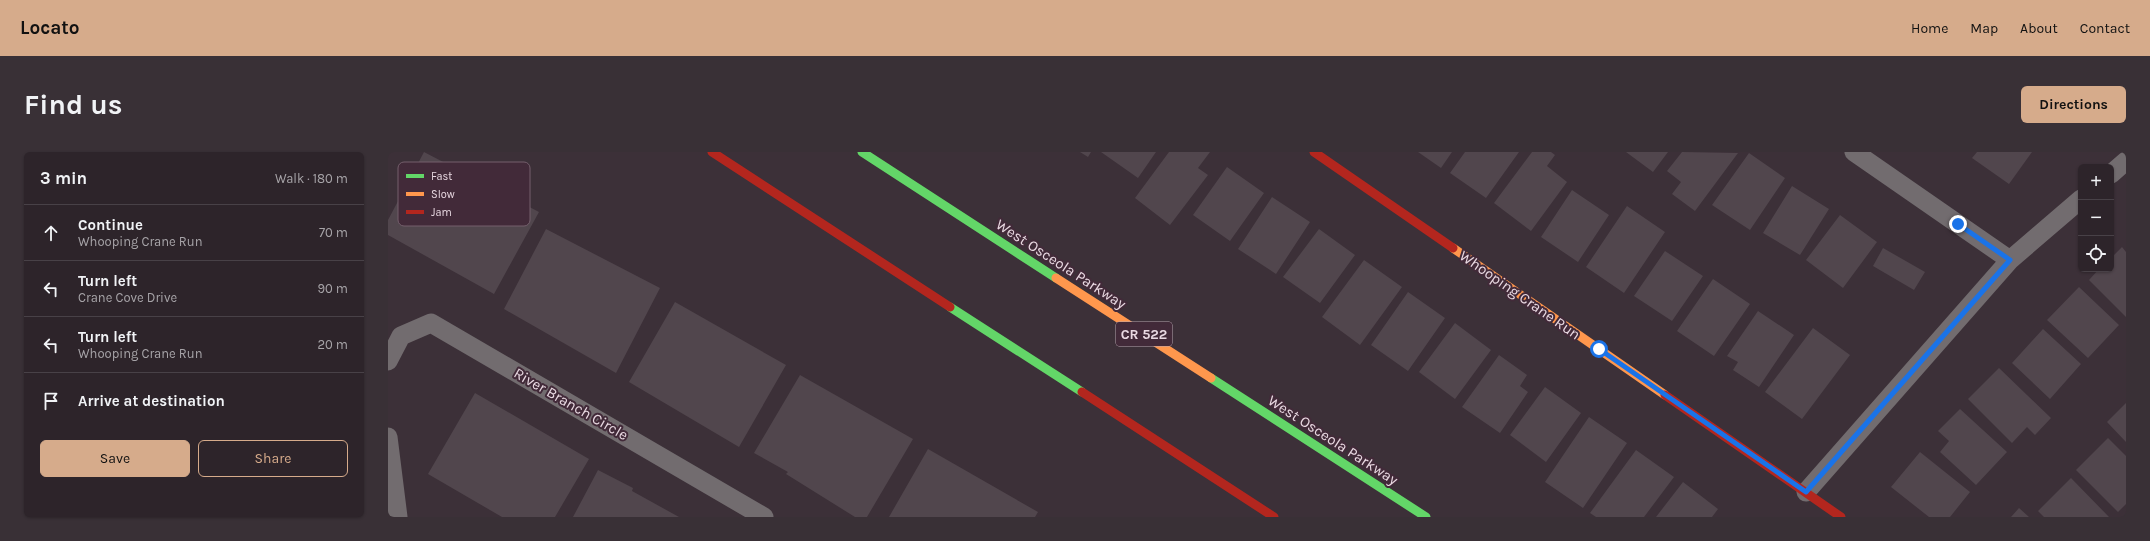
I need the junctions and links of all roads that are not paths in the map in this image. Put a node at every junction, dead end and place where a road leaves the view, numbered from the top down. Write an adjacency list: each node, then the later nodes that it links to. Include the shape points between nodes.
1 (712, 152): 14 (main road)
2 (862, 152): 15 (main road, West Osceola Parkway / CR 522)
3 (1314, 152): 11 (main road, Whooping Crane Run)
4 (1854, 152): 8 (street)
5 (2126, 161): 6 (street)
6 (2114, 171)
7 (2078, 203): 8 (street)
8 (2010, 260): 11 (street)
9 (388, 361): 13 (street, River Branch Circle, via 401,336 431,323)
10 (388, 437): 12 (street)
11 (1806, 492): 16 (main road, Whooping Crane Run)
12 (398, 517)
13 (764, 517)
14 (1274, 517)
15 (1426, 517)
16 (1841, 517)

